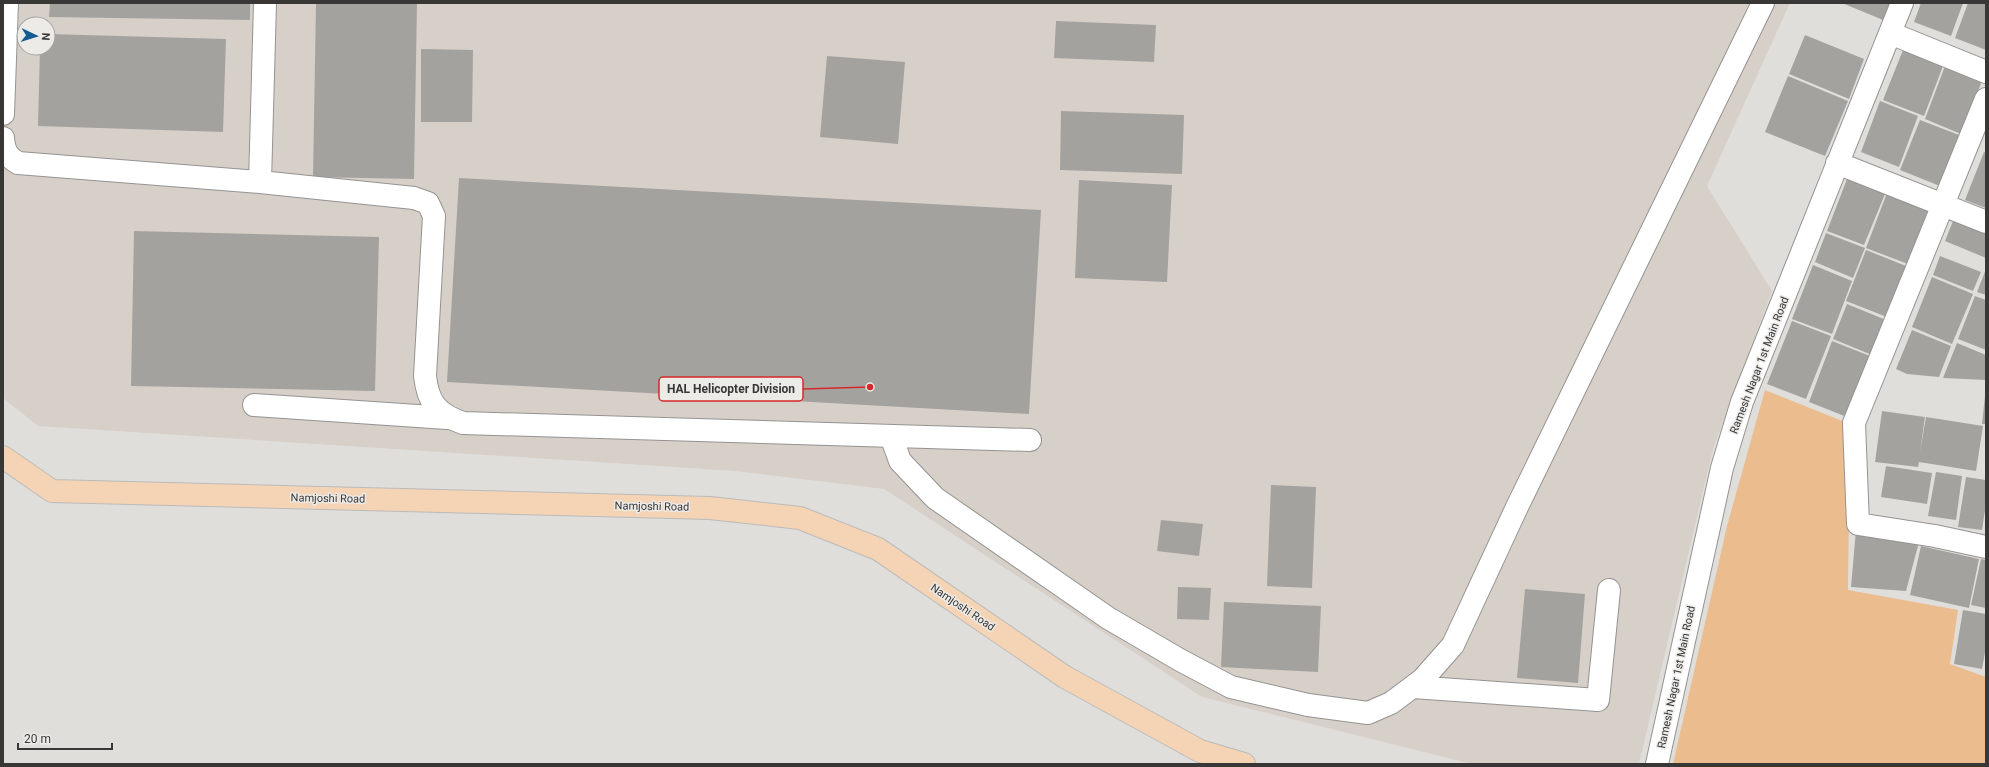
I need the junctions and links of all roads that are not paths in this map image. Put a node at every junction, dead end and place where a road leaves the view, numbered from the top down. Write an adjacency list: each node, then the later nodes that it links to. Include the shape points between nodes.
1 (7, 3): 8 (street)
2 (265, 3): 11 (street)
3 (1763, 3): 21 (street, via 1517,507 1453,645)
4 (1902, 3): 5 (street, Ramesh Nagar 1st Main Road)
5 (1890, 33): 6 (street); 10 (street, Ramesh Nagar 1st Main Road)
6 (1986, 72)
7 (1986, 99): 12 (street)
8 (3, 114)
9 (3, 138): 11 (street, via 7,153 18,163)
10 (1837, 163): 12 (street); 23 (street, Ramesh Nagar 1st Main Road, via 1742,402 1722,468)
11 (260, 182): 15 (street, via 414,198 428,203 434,216 425,376 427,393 435,407)
12 (1943, 205): 13 (street); 19 (street, via 1854,423 1858,524)
13 (1986, 222)
14 (254, 405): 15 (street)
15 (447, 418): 16 (street, via 463,424)
16 (891, 436): 17 (street); 21 (street, via 900,461 935,498 1108,618 1231,687 1308,705 1368,713 1391,703)
17 (1030, 440)
18 (3, 457): 22 (main road, Namjoshi Road, via 52,491 710,508 800,518 878,549 1065,677 1200,751)
19 (1986, 547)
20 (1609, 590): 21 (street, via 1598,700)
21 (1413, 687)
22 (1244, 764)
23 (1657, 764)

